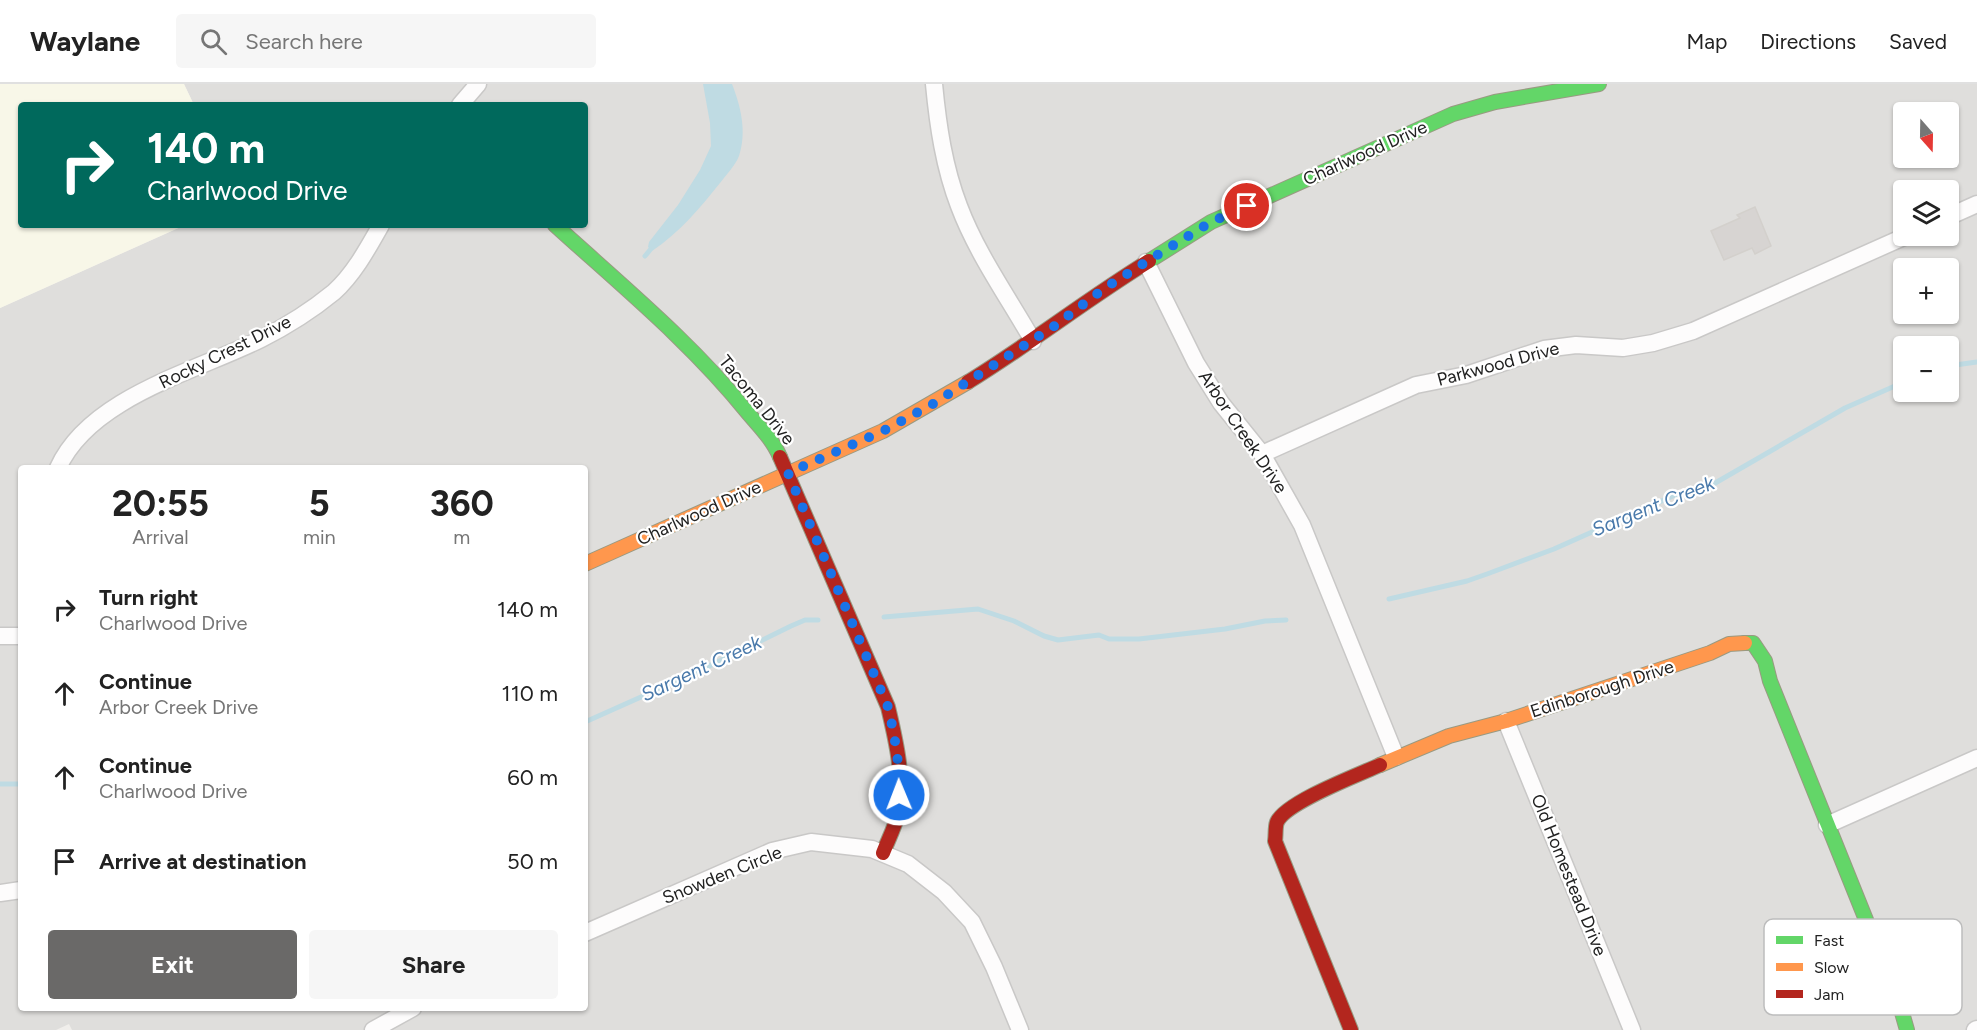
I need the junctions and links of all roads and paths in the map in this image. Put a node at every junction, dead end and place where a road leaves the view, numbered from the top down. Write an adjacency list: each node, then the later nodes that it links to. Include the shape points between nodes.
1 (478, 84): 4 (street)
2 (934, 84): 11 (street, via 948,171 960,208)
3 (1599, 84): 10 (street, Charlwood Drive, via 1495,102 1453,114 1211,222)
4 (463, 102)
5 (1977, 204): 6 (street)
6 (1959, 212)
7 (379, 228): 13 (street, Rocky Crest Drive, via 362,258 336,290 311,309 262,339 119,405 89,428 64,454)
8 (558, 228): 14 (street, Tacoma Drive, via 688,346 736,397 776,447)
9 (1893, 242): 12 (street, Parkwood Drive, via 1693,331 1623,348 1576,345 1544,349 1466,375 1416,385)
10 (1146, 262): 11 (street); 12 (street, Arbor Creek Drive, via 1196,363 1221,403)
11 (1033, 341): 14 (street, Charlwood Drive, via 883,431)
12 (1262, 454): 19 (street, Arbor Creek Drive, via 1302,525)
13 (59, 465)
14 (788, 473): 15 (street, Charlwood Drive); 22 (street, Tacoma Drive, via 888,707 897,743 898,813)
15 (588, 563)
16 (0, 636): 17 (street)
17 (18, 636)
18 (1506, 721): 19 (street, Edinborough Drive, via 1449,736); 21 (street, Edinborough Drive, via 1729,644 1753,643 1765,661); 32 (street, Old Homestead Drive)
19 (1396, 757): 31 (street, Edinborough Drive, via 1307,798 1277,822 1275,841)
20 (1977, 758): 21 (street)
21 (1827, 825): 25 (street, Edinborough Drive)
22 (883, 853): 26 (street, Snowden Circle, via 811,842 772,851); 30 (street, Snowden Circle, via 908,864 944,892 972,922)
23 (18, 890): 24 (street)
24 (0, 893)
25 (1865, 919)
26 (588, 932)
27 (408, 1011): 29 (street)
28 (1903, 1015): 33 (street, Edinborough Drive)
29 (373, 1030)
30 (1020, 1030)
31 (1352, 1030)
32 (1632, 1030)
33 (1907, 1030)

